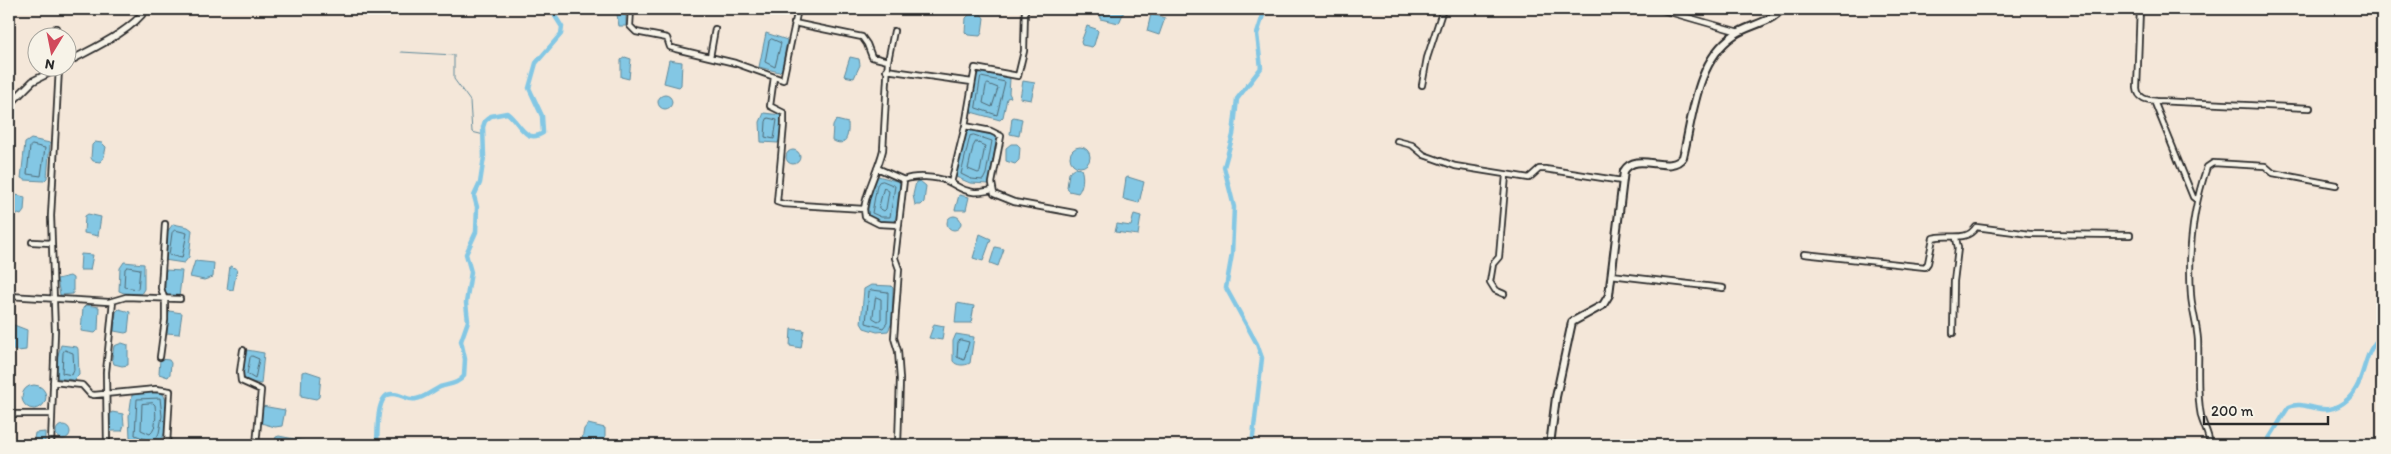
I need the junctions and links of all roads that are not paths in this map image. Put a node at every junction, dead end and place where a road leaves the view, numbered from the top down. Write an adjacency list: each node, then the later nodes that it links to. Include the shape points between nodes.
1 (146, 9): 13 (street, via 124,29)
2 (631, 9): 14 (street, via 629,20 632,29 667,38 670,47)
3 (798, 9): 9 (street)
4 (1025, 9): 20 (street, via 1025,43 1018,76 975,68)
5 (1443, 9): 21 (street)
6 (1659, 9): 12 (street)
7 (1781, 9): 12 (main road, via 1770,18)
8 (2140, 9): 22 (street, via 2137,91 2142,98)
9 (794, 23): 15 (street, via 862,37 872,57); 17 (street, via 783,80)
10 (715, 29): 14 (street)
11 (894, 31): 15 (street)
12 (1739, 32): 30 (main road, via 1717,51 1703,78 1690,116 1680,162 1632,164 1626,168)
13 (78, 56)
14 (710, 57): 17 (street)
15 (888, 61): 16 (street)
16 (887, 70): 20 (street); 27 (street, via 883,150)
17 (774, 77): 35 (street, via 770,106 784,113 777,202)
18 (39, 78): 23 (street)
19 (58, 78): 42 (street)
20 (972, 82): 25 (street)
21 (1422, 85)
22 (2154, 101): 24 (street); 34 (street)
23 (9, 105)
24 (2310, 108)
25 (965, 126): 31 (street); 33 (street, via 1001,136)
26 (1397, 141): 28 (street, via 1455,166)
27 (878, 168): 29 (street); 35 (street)
28 (1506, 175): 30 (street, via 1529,178 1539,169 1544,169); 46 (street, via 1499,256 1493,264 1490,282 1495,290)
29 (904, 180): 31 (street, via 910,177 933,178); 38 (street)
30 (1622, 181): 44 (main road)
31 (951, 183): 33 (street, via 956,188 973,192)
32 (2336, 184): 34 (street, via 2273,173 2265,166 2213,163 2207,167)
33 (993, 190): 36 (street, via 1000,197 1014,202)
34 (2197, 200): 65 (street, via 2191,294 2198,338 2201,416)
35 (864, 209): 38 (street, via 865,217 874,223)
36 (1074, 214)
37 (165, 224): 48 (street, via 161,288)
38 (899, 225): 63 (street, via 895,258 899,269 894,338 900,379)
39 (2130, 235): 40 (street, via 2030,234 1980,226 1970,235)
40 (1956, 238): 43 (street, via 1933,238 1925,267); 52 (street)
41 (32, 242): 42 (street)
42 (50, 243): 50 (street)
43 (1804, 254)
44 (1611, 275): 45 (street); 64 (main road, via 1609,296 1604,305 1572,322 1556,396)
45 (1723, 288)
46 (1504, 294)
47 (9, 296): 50 (street)
48 (164, 298): 49 (street); 51 (street, via 119,297); 54 (street)
49 (180, 299)
50 (54, 300): 51 (street); 55 (street)
51 (113, 301): 56 (street, via 106,372)
52 (1953, 333)
53 (244, 350): 62 (street, via 241,381 261,390)
54 (160, 357)
55 (53, 382): 56 (street, via 82,385 90,394); 58 (street)
56 (108, 394): 60 (street); 61 (street, via 156,389 170,391)
57 (9, 414): 58 (street)
58 (51, 414): 59 (street)
59 (52, 445)
60 (106, 445)
61 (167, 445)
62 (256, 445)
63 (898, 445)
64 (1550, 445)
65 (2210, 445)

